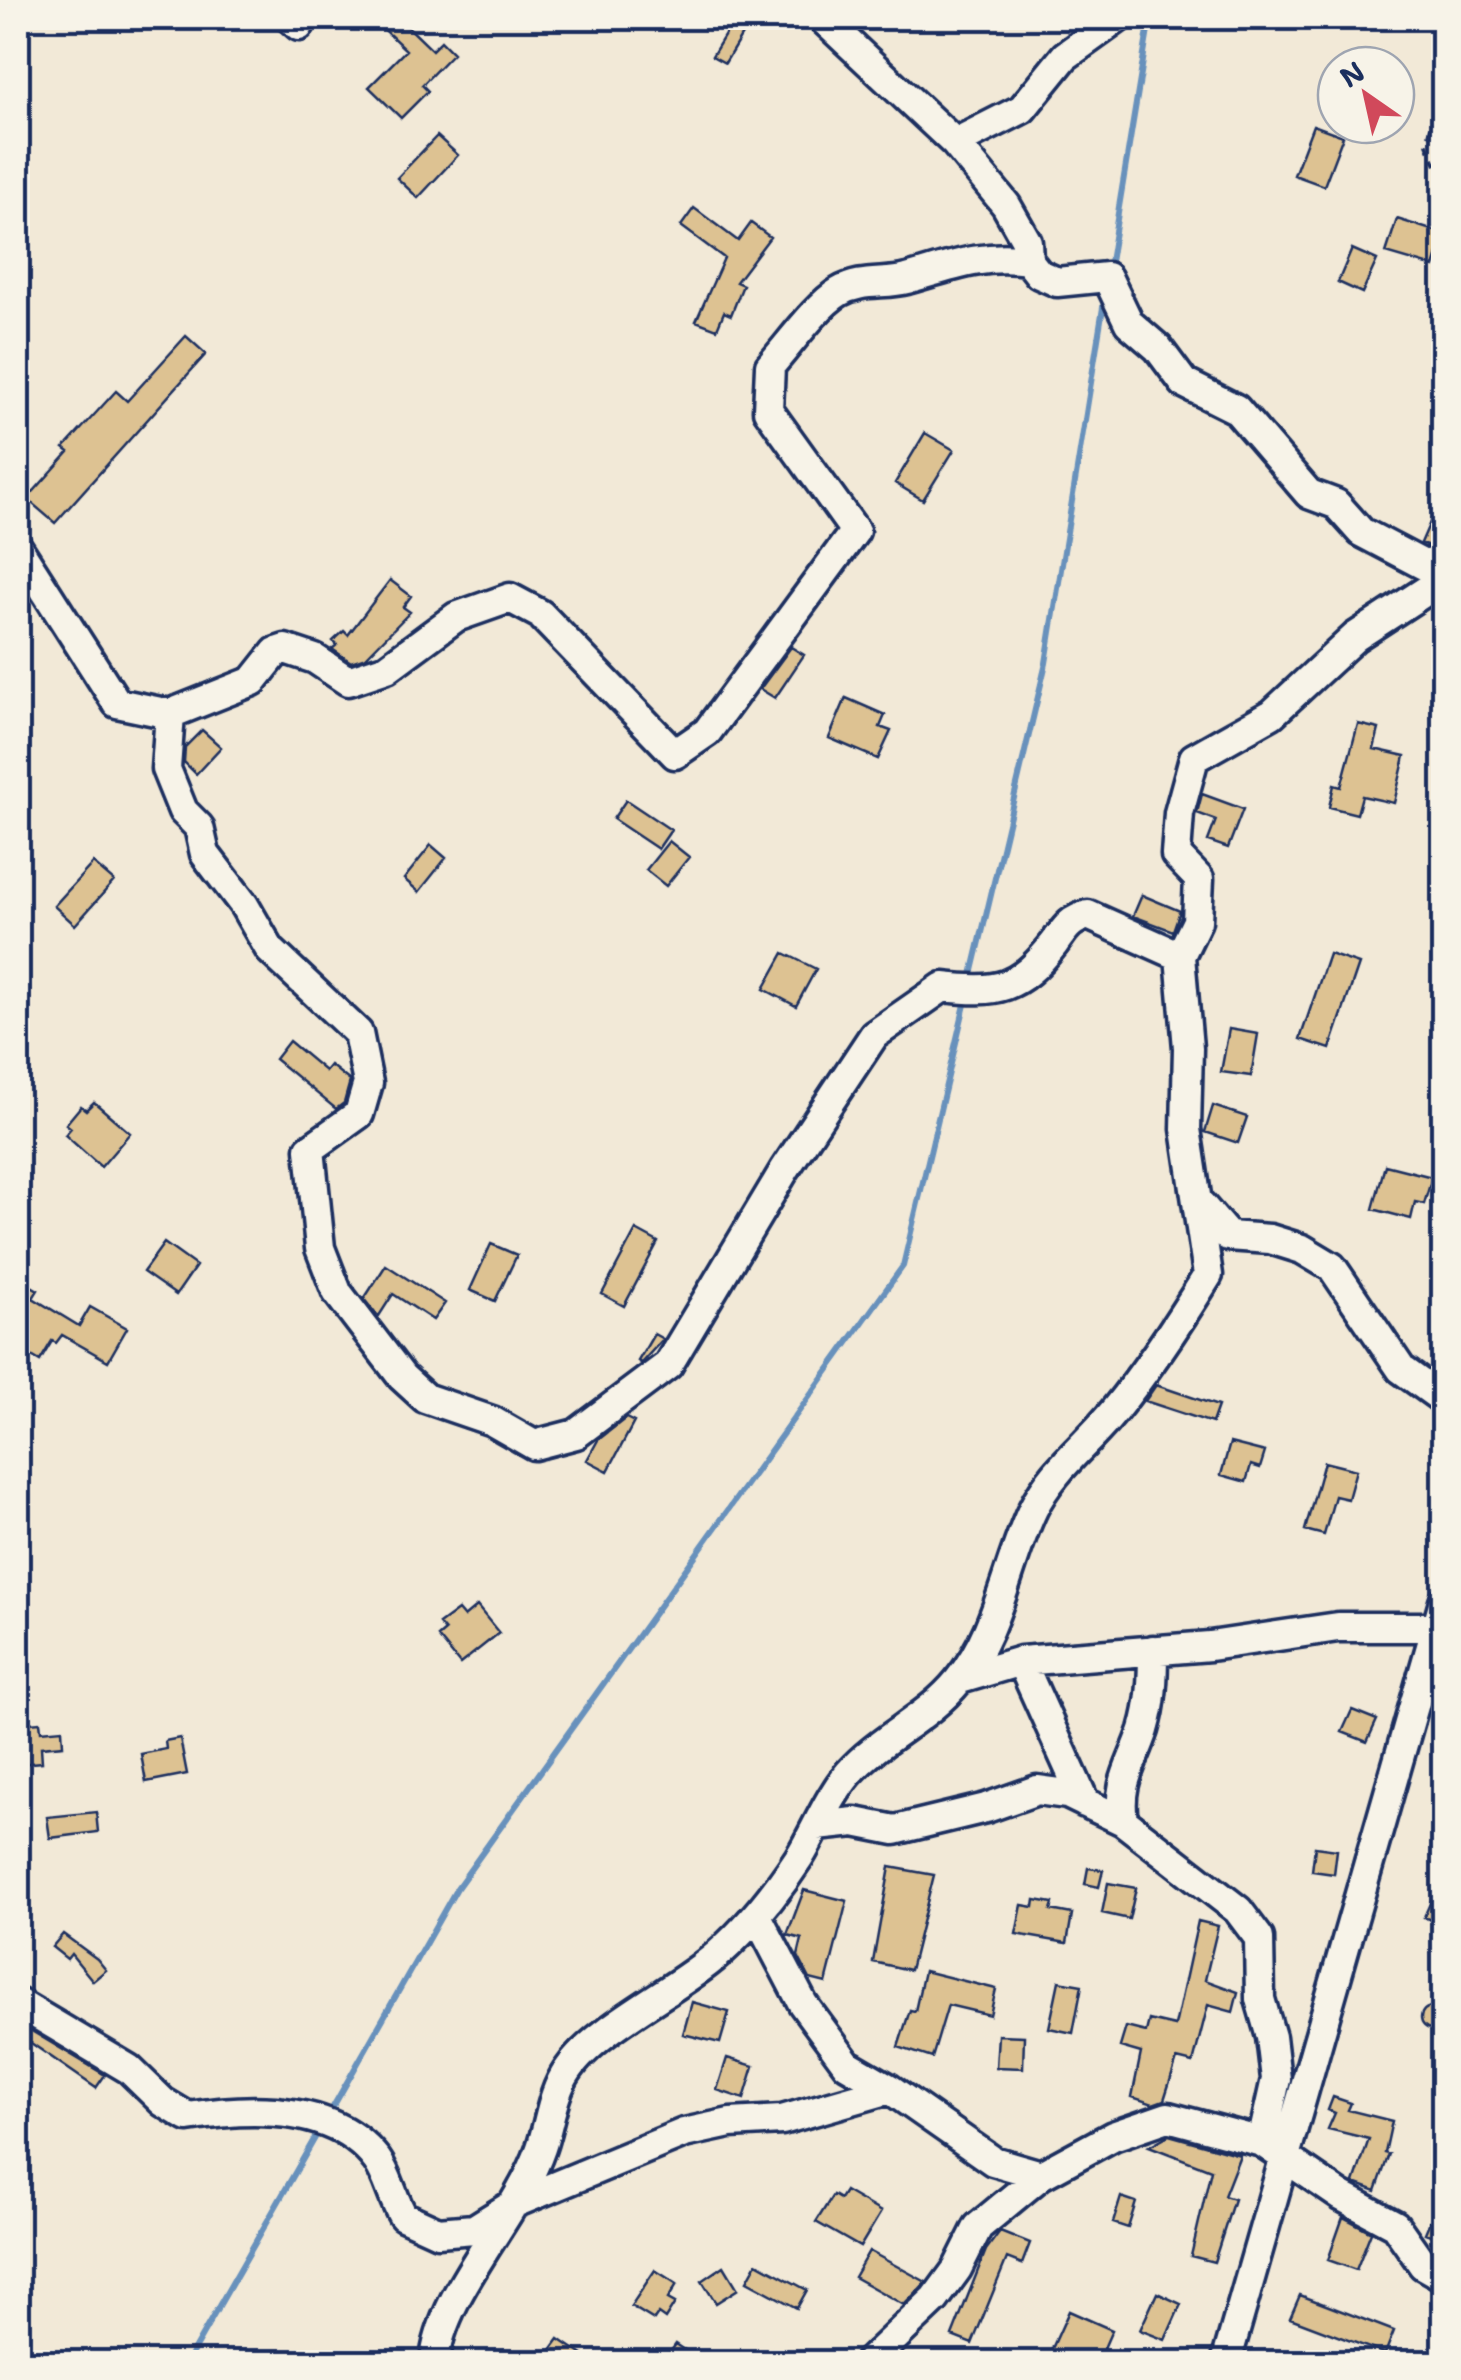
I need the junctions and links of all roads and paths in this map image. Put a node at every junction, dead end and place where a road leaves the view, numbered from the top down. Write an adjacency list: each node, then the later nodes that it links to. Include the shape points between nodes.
1 (822, 18): 4 (street)
2 (1118, 18): 4 (street, via 1066,56 1022,109)
3 (1444, 70): 5 (path, via 1427,144)
4 (955, 143): 6 (street, via 1006,205 1028,242)
5 (1442, 180)
6 (1028, 260): 8 (street, via 1057,282 1108,278 1129,324 1158,348 1184,384 1236,409 1309,494 1336,504 1361,532 1424,564); 10 (street, via 1006,256 853,286 836,294 770,366 768,410 856,530 707,732 675,754 540,614 510,598 456,617 387,668 348,681 315,658 285,649 253,681)
7 (18, 548): 10 (street, via 116,704)
8 (1444, 560)
9 (1444, 579): 11 (street, via 1355,637 1272,714 1194,758 1176,855 1200,879 1197,922)
10 (170, 714): 11 (street, via 166,769 183,811 199,827 205,854 270,950 358,1032 368,1083 360,1114 310,1149 320,1248 337,1292 425,1398 534,1444 576,1434 668,1365 874,1035 943,987 988,993 1011,983 1034,966 1068,922 1088,914)
11 (1180, 956): 12 (street, via 1186,1129)
12 (1200, 1205): 13 (street, via 1228,1236 1270,1239 1332,1267 1402,1369); 17 (street, via 1208,1274 1162,1348 1112,1415 1063,1462 1033,1509 984,1642)
13 (1444, 1400)
14 (1440, 1614): 15 (street); 25 (street)
15 (1153, 1650): 16 (street); 19 (street, via 1144,1728 1118,1792)
16 (1021, 1661): 17 (street); 18 (street)
17 (960, 1679): 20 (street, via 848,1774)
18 (1084, 1803): 19 (street); 20 (street, via 1037,1790 895,1830 855,1822)
19 (1123, 1821): 24 (street, via 1238,1910 1259,1938 1260,1999 1276,2079)
20 (817, 1826): 21 (street)
21 (757, 1916): 23 (street, via 802,2004 846,2064); 27 (street, via 716,1956 587,2048 568,2069)
22 (18, 2003): 27 (street, via 129,2069 188,2117 241,2108 283,2111 352,2139 378,2161 403,2216 438,2232 474,2229)
23 (890, 2089): 26 (street, via 993,2161); 27 (street, via 782,2120 684,2133)
24 (1262, 2142): 25 (street); 26 (street, via 1168,2118 1113,2136)
25 (1287, 2158): 28 (street, via 1395,2224 1423,2265); 31 (street)
26 (1041, 2176): 30 (street, via 978,2227 935,2299)
27 (517, 2202): 29 (street, via 441,2332)
28 (1444, 2278)
29 (435, 2362)
30 (869, 2362)
31 (1226, 2362)

